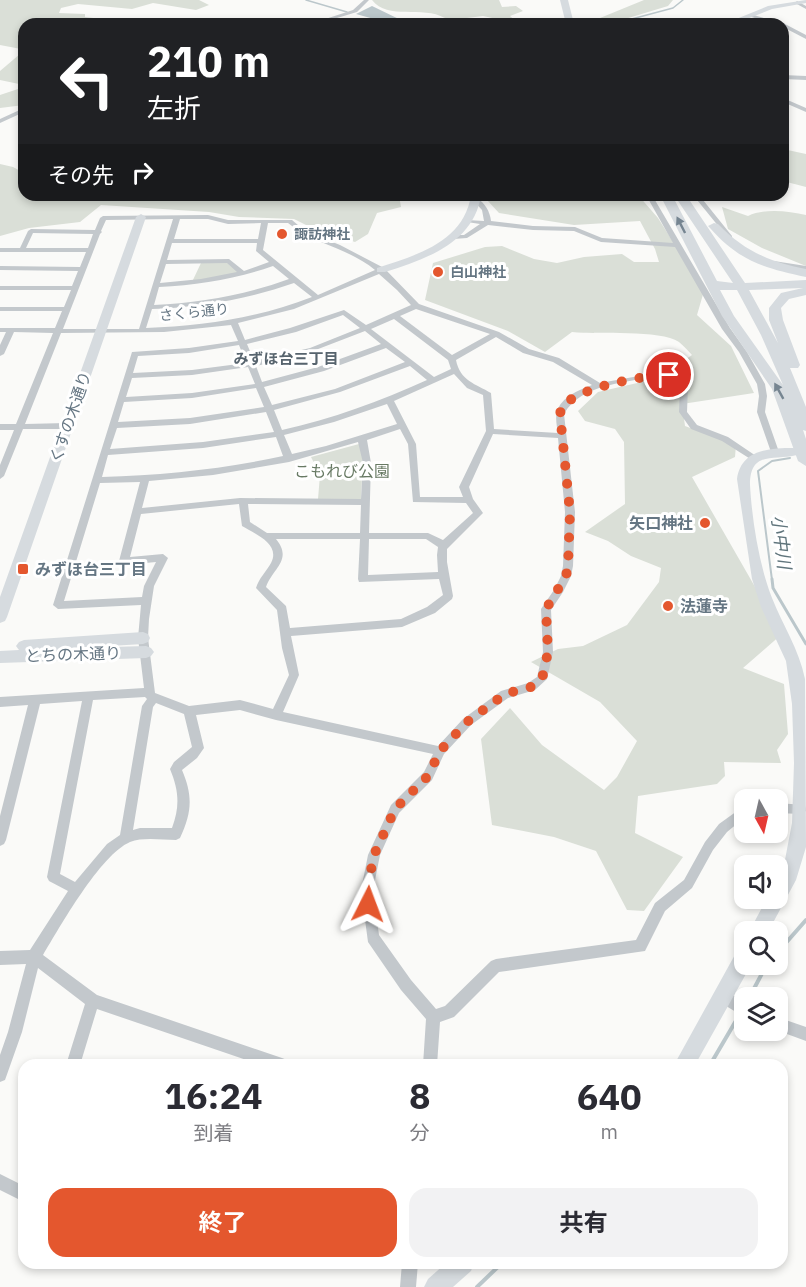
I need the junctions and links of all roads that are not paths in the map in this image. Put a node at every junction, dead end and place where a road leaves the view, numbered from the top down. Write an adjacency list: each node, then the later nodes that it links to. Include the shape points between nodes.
1 (367, 0): 7 (street, via 354,12)
2 (564, 0): 8 (highway)
3 (806, 1): 4 (street)
4 (797, 2): 5 (street); 6 (street)
5 (806, 8)
6 (750, 15): 9 (street); 10 (street)
7 (333, 18)
8 (568, 18)
9 (743, 18)
10 (760, 18)
11 (789, 28): 12 (street)
12 (806, 37)
13 (789, 77): 14 (street)
14 (806, 78)
15 (789, 103): 16 (street)
16 (806, 110)
17 (18, 113): 18 (street)
18 (0, 121)
19 (475, 201): 29 (street)
20 (479, 201): 31 (street)
21 (652, 201): 36 (street)
22 (669, 201): 51 (highway, one-way to 22, via 707,279)
23 (688, 201): 84 (highway, via 766,321)
24 (688, 201): 88 (highway, via 744,289)
25 (690, 201): 46 (highway, via 742,253 761,263)
26 (701, 201): 44 (street, via 727,234 750,253 764,260)
27 (141, 217): 28 (street); 32 (street, via 104,218); 66 (street, くすの木通り)
28 (177, 217): 30 (street); 34 (street)
29 (469, 220): 31 (street); 33 (street)
30 (265, 222): 35 (street); 45 (street, via 290,221 303,232)
31 (487, 223): 33 (street, via 465,237); 36 (street, via 575,229 601,240)
32 (99, 232): 37 (street); 39 (street, via 31,231)
33 (453, 237): 45 (street)
34 (169, 241): 35 (street); 40 (street)
35 (261, 241): 41 (street, via 259,251)
36 (678, 245): 95 (street, via 761,384 761,412)
37 (91, 249): 39 (street); 43 (street)
38 (0, 250): 39 (street)
39 (22, 250)
40 (163, 262): 47 (street, via 229,261); 50 (street)
41 (274, 263): 47 (street); 48 (street)
42 (0, 268): 43 (street)
43 (84, 268): 53 (street)
44 (806, 268)
45 (381, 270): 55 (street, さくら通り); 56 (street)
46 (806, 273)
47 (243, 274): 50 (street, via 208,282)
48 (294, 280): 55 (street); 57 (street, via 225,301)
49 (806, 282): 51 (highway)
50 (156, 285): 57 (street)
51 (721, 285): 98 (highway, one-way to 51, via 779,389 714,291)
52 (0, 288): 53 (street)
53 (76, 288): 59 (street)
54 (806, 291): 82 (highway, via 785,296 775,313)
55 (316, 297): 61 (street, さくら通り)
56 (416, 306): 60 (street); 68 (street)
57 (149, 307): 67 (street)
58 (0, 309): 59 (street)
59 (68, 309): 65 (street)
60 (394, 315): 62 (street); 72 (street)
61 (234, 322): 67 (street, さくら通り); 69 (street)
62 (365, 328): 69 (street, via 344,312); 70 (street); 74 (street, via 298,353)
63 (0, 330): 64 (street, さくら通り)
64 (11, 330): 65 (street, さくら通り); 71 (street)
65 (59, 330): 66 (street, さくら通り); 90 (street)
66 (101, 330): 67 (street, さくら通り); 87 (street, くすの木通り)
67 (142, 330)
68 (496, 334): 72 (street); 78 (street, via 526,351 556,360)
69 (243, 344): 74 (street); 76 (street, via 135,354)
70 (387, 345): 73 (street); 79 (street, via 325,370)
71 (0, 354)
72 (452, 359): 75 (street)
73 (410, 363): 77 (street); 83 (street, via 346,389)
74 (251, 365): 76 (street, via 175,375); 79 (street)
75 (455, 370): 77 (street); 91 (street, via 477,392 487,393)
76 (129, 376): 80 (street)
77 (433, 380): 81 (street)
78 (598, 386): 93 (street, via 562,405); 99 (street, via 669,375 684,385 683,412 693,427 725,439)
79 (260, 387): 80 (street, via 191,397); 83 (street)
80 (121, 400): 85 (street)
81 (389, 400): 86 (street); 92 (street)
82 (806, 402)
83 (269, 410): 85 (street, via 194,421); 92 (street)
84 (806, 414)
85 (113, 425): 97 (street)
86 (403, 425): 94 (street); 104 (street, via 415,453 416,500)
87 (67, 426): 90 (street); 112 (street, くすの木通り)
88 (806, 426)
89 (0, 427): 90 (street)
90 (20, 427): 96 (street)
91 (490, 431): 93 (street); 104 (street, via 464,487)
92 (278, 434): 97 (street, via 215,445); 100 (street)
93 (563, 436): 125 (street, via 570,512 568,566 546,609 548,652 542,679 492,701)
94 (362, 439): 100 (street); 106 (street, via 367,456)
95 (776, 452): 98 (street); 99 (street)
96 (5, 453): 101 (street)
97 (105, 453): 103 (street)
98 (800, 453)
99 (755, 458): 127 (street, via 744,473 746,501 757,577 794,663 800,713)
100 (289, 459): 102 (street, via 206,474)
101 (0, 476)
102 (145, 478): 103 (street); 107 (street)
103 (96, 480): 113 (street, via 58,605)
104 (469, 500): 110 (street, via 478,513)
105 (243, 501): 106 (street); 107 (street); 108 (street, via 245,524)
106 (365, 502): 109 (street)
107 (138, 511): 113 (street, via 124,561 163,558 149,586)
108 (266, 536): 109 (street); 115 (street, via 279,551 261,588 282,609)
109 (365, 537): 110 (street, via 428,536); 111 (street, via 363,579)
110 (443, 545): 111 (street)
111 (444, 575): 115 (street, via 448,596 431,610 402,623)
112 (4, 594): 114 (street, くすの木通り)
113 (148, 601): 116 (street)
114 (0, 617)
115 (285, 632): 124 (street, via 294,675)
116 (145, 645): 117 (street, とちの木通り); 118 (street, とちの木通り); 119 (street)
117 (0, 648)
118 (0, 657)
119 (151, 695): 120 (street); 123 (street); 129 (street)
120 (88, 697): 121 (street); 133 (street, via 52,877)
121 (35, 699): 122 (street); 131 (street)
122 (0, 702)
123 (189, 711): 124 (street, via 231,704); 129 (street, via 198,748 176,769 185,791 186,807 176,834)
124 (276, 715): 125 (street)
125 (440, 751): 140 (street, via 428,776 395,809 374,855 367,890 373,936 406,986)
126 (788, 808): 127 (street)
127 (801, 808): 130 (street)
128 (734, 819): 140 (street, via 709,846 688,884 660,907 640,946 496,966 449,1012)
129 (126, 838): 133 (street, via 111,848)
130 (802, 838): 132 (street)
131 (0, 840)
132 (788, 876)
133 (77, 889): 134 (street)
134 (34, 957): 135 (street); 138 (street); 147 (street)
135 (0, 958)
136 (735, 975): 137 (street)
137 (723, 996): 139 (street); 146 (street)
138 (93, 1001): 143 (street); 144 (street)
139 (734, 1003)
140 (433, 1017): 145 (street)
141 (788, 1028): 142 (street)
142 (806, 1034)
143 (75, 1059)
144 (264, 1059)
145 (430, 1059)
146 (687, 1059)
147 (0, 1075)
148 (0, 1182): 149 (street)
149 (18, 1188)
150 (410, 1269): 152 (street)
151 (456, 1269): 153 (street)
152 (408, 1287)
153 (436, 1287)

